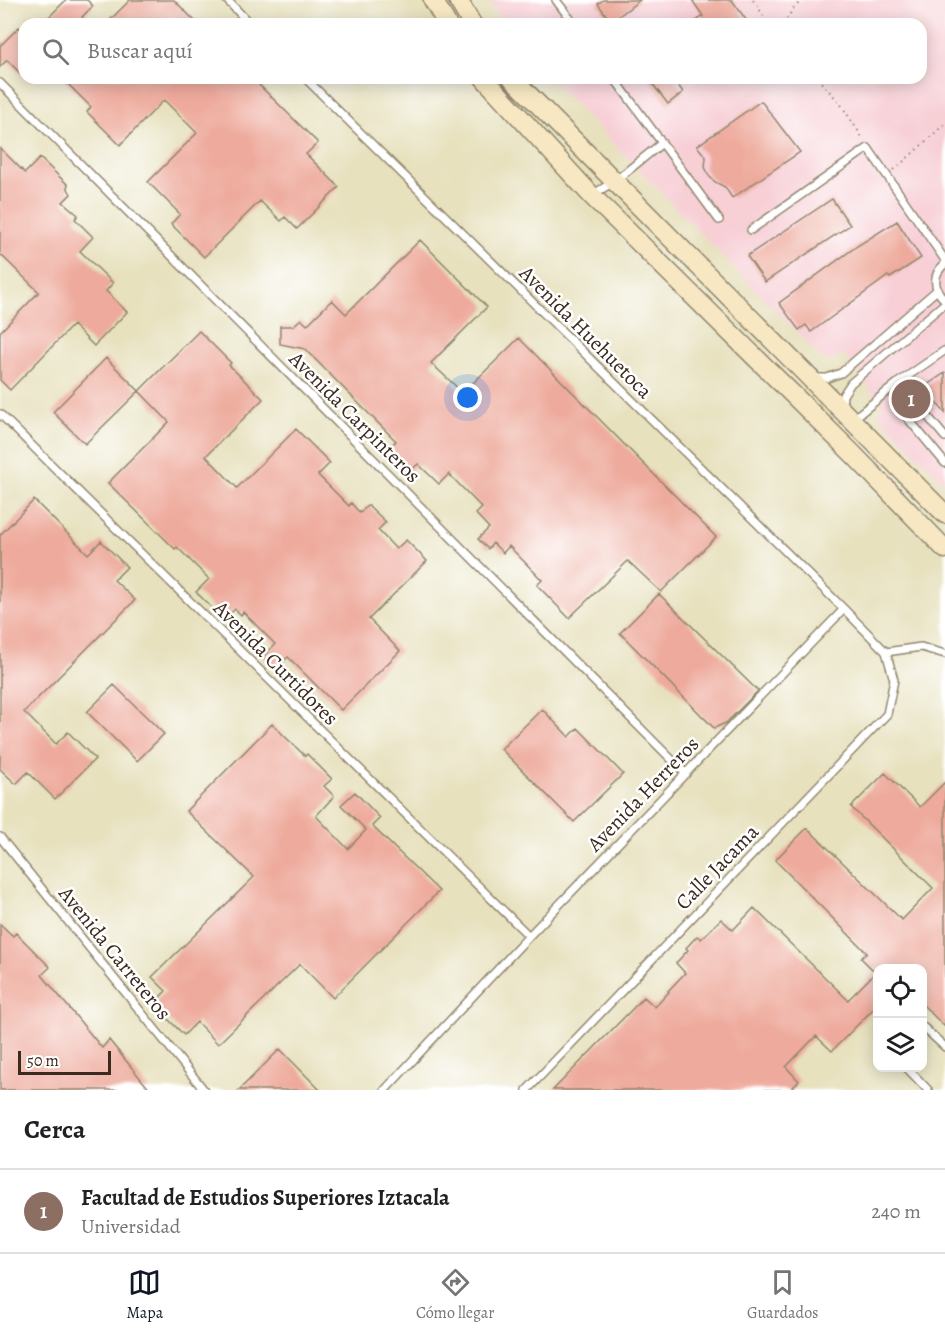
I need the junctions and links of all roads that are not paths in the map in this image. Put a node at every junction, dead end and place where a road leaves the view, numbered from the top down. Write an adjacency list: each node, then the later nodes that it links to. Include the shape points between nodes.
1 (227, 0): 5 (lane)
2 (433, 0): 6 (main road)
3 (458, 0): 7 (main road)
4 (556, 0): 8 (lane)
5 (244, 18)
6 (444, 18)
7 (468, 18)
8 (570, 18)
9 (0, 83): 39 (lane, Avenida Carpinteros)
10 (311, 84): 36 (lane, Avenida Huehuetoca)
11 (489, 84): 16 (main road)
12 (518, 84): 15 (main road)
13 (618, 84): 14 (lane)
14 (662, 143): 15 (lane); 17 (lane)
15 (615, 181): 16 (lane); 25 (main road)
16 (591, 195): 32 (main road)
17 (719, 220)
18 (751, 230): 19 (lane, via 868,148)
19 (945, 262): 20 (lane, via 936,274)
20 (937, 290): 21 (lane); 23 (lane)
21 (945, 301): 24 (lane)
22 (944, 351): 26 (lane)
23 (858, 358): 24 (lane); 25 (lane, via 834,376)
24 (868, 369): 29 (lane, via 846,388)
25 (810, 377): 29 (main road)
26 (899, 382): 27 (lane); 29 (lane)
27 (917, 404): 30 (lane); 33 (lane, via 905,416)
28 (0, 414): 41 (lane, Avenida Curtidores)
29 (846, 415): 31 (main road)
30 (945, 437)
31 (869, 438): 32 (main road); 34 (main road)
32 (853, 454): 35 (main road)
33 (945, 463)
34 (945, 514)
35 (945, 549)
36 (844, 609): 37 (lane); 39 (lane, Avenida Herreros)
37 (886, 652): 38 (lane, via 921,647); 47 (lane, Calle Jacama, via 894,680 887,714)
38 (945, 654)
39 (686, 774): 41 (lane, Avenida Herreros)
40 (0, 837): 45 (lane, Avenida Carreteros)
41 (530, 936): 46 (lane, Avenida Herreros)
42 (927, 1031): 43 (lane)
43 (945, 1047)
44 (911, 1072): 48 (lane)
45 (204, 1090)
46 (385, 1090)
47 (527, 1090)
48 (928, 1090)

